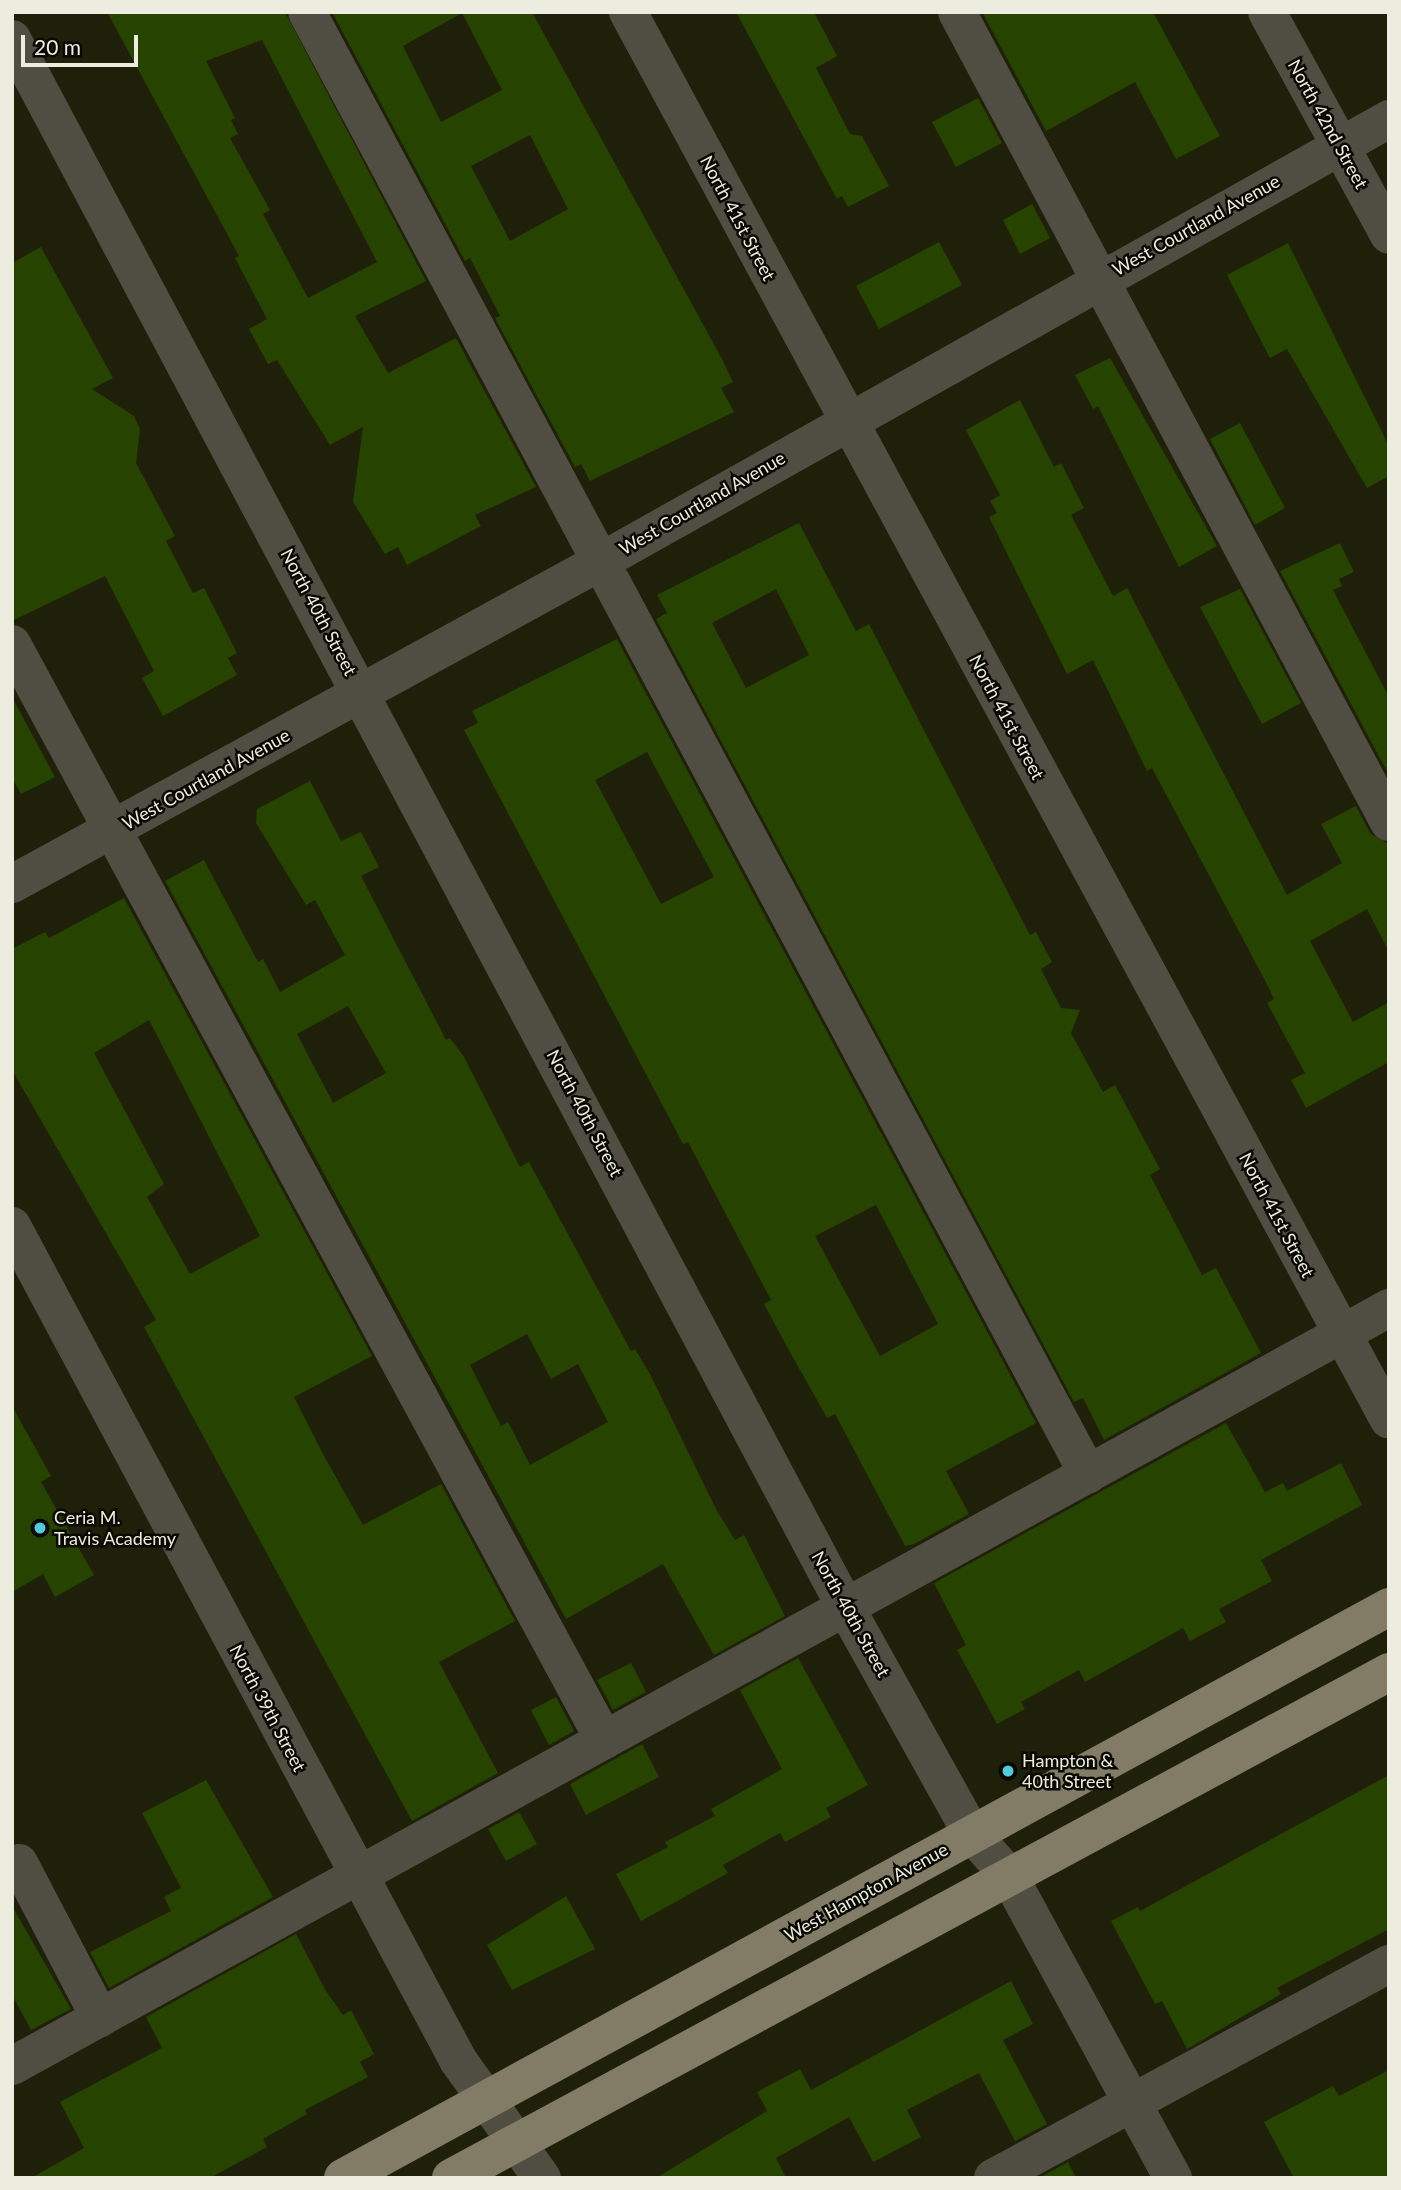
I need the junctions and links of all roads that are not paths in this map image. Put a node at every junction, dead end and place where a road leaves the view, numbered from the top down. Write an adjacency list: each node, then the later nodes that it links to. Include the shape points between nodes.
1 (307, 12): 11 (street)
2 (628, 12): 10 (street, North 41st Street)
3 (957, 12): 9 (street)
4 (1267, 12): 7 (street, North 42nd Street)
5 (12, 39): 13 (street, North 40th Street)
6 (1389, 119): 7 (street, West Courtland Avenue)
7 (1340, 146): 8 (street, North 42nd Street); 9 (street, West Courtland Avenue)
8 (1389, 235)
9 (1101, 278): 10 (street, West Courtland Avenue); 14 (street)
10 (846, 420): 11 (street, West Courtland Avenue); 19 (street, North 41st Street)
11 (600, 562): 13 (street, West Courtland Avenue); 21 (street)
12 (12, 644): 15 (street)
13 (361, 691): 15 (street, West Courtland Avenue); 22 (street, North 40th Street)
14 (1389, 822)
15 (111, 831): 16 (street, West Courtland Avenue); 25 (street)
16 (12, 884)
17 (12, 1226): 29 (street, North 39th Street)
18 (1389, 1308): 19 (street)
19 (1342, 1334): 20 (street, North 41st Street); 21 (street)
20 (1389, 1420)
21 (1088, 1474): 22 (street)
22 (845, 1606): 25 (street); 26 (street, North 40th Street)
23 (1389, 1607): 26 (main road, West Hampton Avenue)
24 (1389, 1672): 28 (main road)
25 (604, 1740): 29 (street)
26 (972, 1834): 28 (street, North 40th Street); 33 (main road, West Hampton Avenue)
27 (19, 1863): 31 (street)
28 (1009, 1876): 34 (street, North 40th Street); 35 (main road)
29 (357, 1877): 31 (street); 33 (street, North 39th Street, via 458,2060)
30 (1387, 1968): 34 (street)
31 (100, 2018): 32 (street)
32 (12, 2066)
33 (486, 2099): 35 (street, North 39th Street); 36 (main road, West Hampton Avenue)
34 (1133, 2103): 39 (street); 40 (street, North 40th Street)
35 (515, 2140): 37 (main road); 38 (street, North 39th Street)
36 (344, 2178)
37 (451, 2178)
38 (542, 2178)
39 (993, 2178)
40 (1173, 2178)

